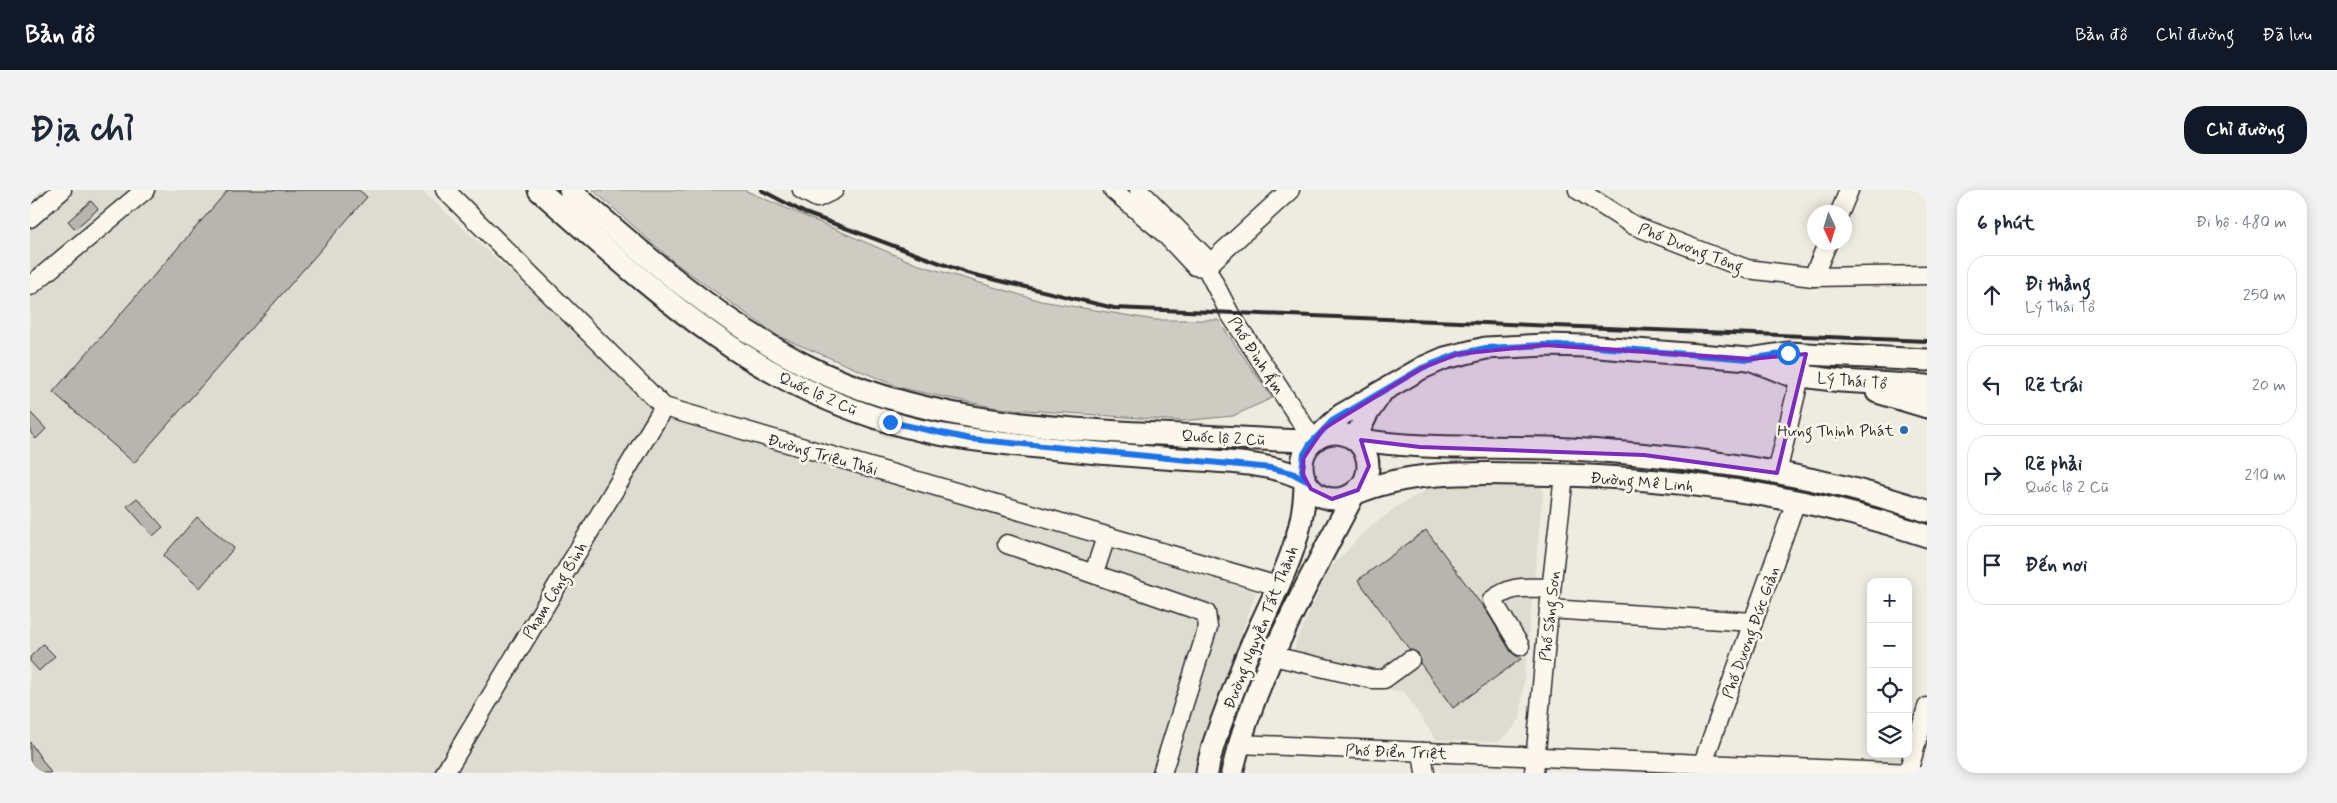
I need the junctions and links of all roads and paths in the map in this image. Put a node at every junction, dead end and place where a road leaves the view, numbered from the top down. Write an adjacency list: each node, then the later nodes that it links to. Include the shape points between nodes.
1 (62, 190): 14 (street)
2 (145, 190): 19 (street)
3 (444, 190): 27 (street, Đường Triệu Thái)
4 (539, 190): 33 (main road, Quốc lộ 2 Cũ, via 712,336 773,373 833,402 890,422 970,439 1249,465 1288,472)
5 (570, 190): 30 (main road, Quốc lộ 2 Cũ, via 646,257 736,326 806,365 895,400 974,417 1086,430)
6 (802, 190): 7 (street, via 817,198)
7 (834, 190)
8 (1113, 190): 16 (street, via 1165,234 1195,266)
9 (1139, 190): 16 (street, Phố Đình Ấm, via 1205,257)
10 (1290, 190): 16 (street)
11 (1578, 190): 18 (street, Phố Dương Tông, via 1633,225 1747,269)
12 (1850, 190): 13 (street)
13 (1843, 205)
14 (30, 218)
15 (1825, 250): 18 (street)
16 (1206, 267): 30 (street, Phố Đình Ấm, via 1230,314)
17 (1927, 275): 18 (street, Phố Dương Tông)
18 (1813, 277)
19 (30, 286)
20 (1806, 354): 21 (main road, Lý Thái Tổ, via 1788,353); 22 (main road, Lý Thái Tổ); 23 (street)
21 (1749, 359): 23 (main road, Lý Thái Tổ, via 1787,374); 26 (main road, Lý Thái Tổ, via 1586,346 1502,347 1445,358)
22 (1927, 360)
23 (1800, 375): 24 (main road, Lý Thái Tổ); 31 (street)
24 (1841, 381): 25 (main road, Lý Thái Tổ); 28 (main road)
25 (1927, 386)
26 (1384, 391): 29 (main road, Lý Thái Tổ, via 1367,414); 30 (main road, Lý Thái Tổ, via 1341,415)
27 (664, 407): 38 (street, Đường Triệu Thái); 54 (street, Phạm Công Bình)
28 (1927, 407)
29 (1355, 439): 30 (main road, via 1334,433); 31 (main road, Đường Mê Linh, via 1412,447 1569,449 1644,455); 34 (main road, via 1365,451 1369,466 1365,482)
30 (1314, 440): 33 (main road, via 1302,459)
31 (1777, 473): 36 (main road, Đường Mê Linh, via 1832,484)
32 (1564, 475): 34 (main road, Đường Mê Linh, via 1420,476 1388,481); 35 (main road, Đường Mê Linh, via 1706,487); 42 (street, Phố Sáng Sơn)
33 (1305, 480): 34 (main road, via 1312,490 1326,498 1344,498); 41 (main road, Đường Nguyễn Tất Thành, via 1304,510)
34 (1354, 494): 46 (main road, Đường Nguyễn Tất Thành)
35 (1796, 501): 37 (main road, Đường Mê Linh); 44 (street, Phố Dương Đức Giản)
36 (1927, 511)
37 (1927, 536)
38 (1106, 537): 40 (street); 41 (street, Đường Triệu Thái)
39 (1007, 544): 40 (street)
40 (1094, 573): 55 (street, via 1203,611 1208,617 1208,627)
41 (1278, 586): 56 (main road, Đường Nguyễn Tất Thành, via 1250,647 1213,745)
42 (1551, 588): 43 (street, Phố Sáng Sơn); 45 (street, via 1506,590 1492,600)
43 (1549, 609): 44 (street); 51 (street, Phố Sáng Sơn)
44 (1753, 622): 52 (street, Phố Dương Đức Giản)
45 (1520, 646)
46 (1273, 656): 47 (street, via 1372,679 1384,679); 49 (main road, Đường Nguyễn Tất Thành)
47 (1410, 660)
48 (1927, 707): 53 (street)
49 (1239, 744): 50 (street, Phố Điển Triệt); 57 (main road, Đường Nguyễn Tất Thành)
50 (1422, 752): 51 (street, Phố Điển Triệt); 58 (street)
51 (1535, 765): 52 (street, Phố Điển Triệt)
52 (1711, 766): 53 (street, Phố Điển Triệt)
53 (1910, 772)
54 (445, 773)
55 (1162, 773)
56 (1208, 773)
57 (1232, 773)
58 (1425, 773)

